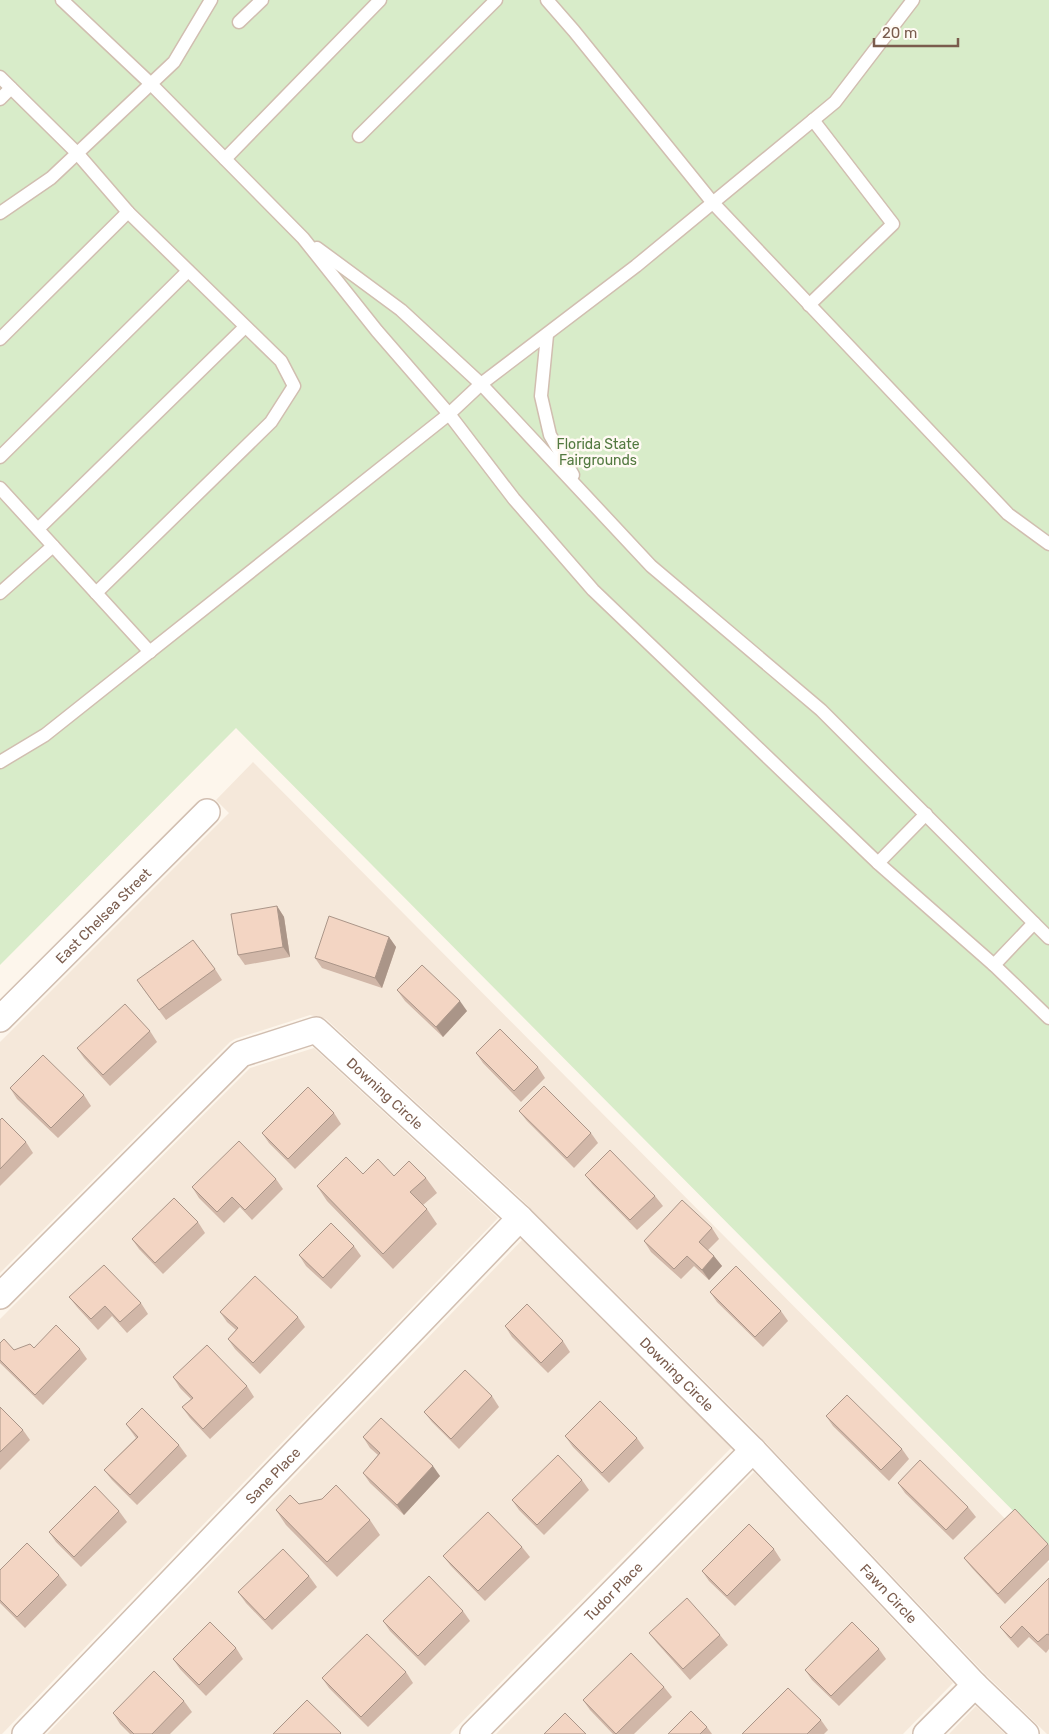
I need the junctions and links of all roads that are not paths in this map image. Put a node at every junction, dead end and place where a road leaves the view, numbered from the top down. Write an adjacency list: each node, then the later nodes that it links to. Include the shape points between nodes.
1 (211, 0): 10 (lane, via 174,62)
2 (262, 0): 8 (lane)
3 (380, 0): 16 (lane)
4 (496, 0): 14 (lane)
5 (547, 0): 17 (lane)
6 (913, 0): 13 (lane, via 835,102)
7 (65, 2): 10 (lane)
8 (239, 22)
9 (0, 77): 11 (lane)
10 (151, 84): 15 (lane); 16 (lane)
11 (11, 88): 12 (lane); 15 (lane)
12 (0, 100)
13 (813, 120): 17 (lane); 22 (lane, via 894,224)
14 (358, 136)
15 (77, 153): 18 (lane); 19 (lane, via 51,178)
16 (225, 159): 20 (lane)
17 (713, 203): 22 (lane); 24 (lane)
18 (128, 212): 21 (lane); 25 (lane)
19 (0, 213)
20 (303, 238): 26 (lane, via 401,310); 27 (lane)
21 (188, 271): 23 (lane); 28 (lane)
22 (809, 305): 32 (lane, via 1008,514)
23 (246, 327): 31 (lane); 35 (lane, via 281,361 294,386 271,422)
24 (547, 334): 26 (lane); 30 (lane, via 541,396 550,435)
25 (0, 339)
26 (481, 384): 27 (lane); 30 (lane)
27 (449, 414): 36 (lane); 40 (lane, via 514,499 593,590)
28 (0, 457)
29 (0, 488): 31 (lane)
30 (585, 495): 39 (lane, via 652,566 821,710)
31 (38, 529): 33 (lane)
32 (1049, 544)
33 (53, 546): 34 (lane); 35 (lane)
34 (0, 593)
35 (96, 593): 36 (lane)
36 (150, 652): 37 (lane, via 45,735)
37 (0, 762)
38 (208, 812): 45 (street, East Chelsea Street)
39 (926, 814): 40 (lane); 41 (lane)
40 (878, 863): 43 (lane)
41 (1034, 923): 42 (lane); 43 (lane)
42 (1049, 938)
43 (994, 964): 44 (lane)
44 (1049, 1018)
45 (0, 1019)
46 (520, 1218): 47 (street, Downing Circle, via 316,1030 241,1054); 48 (street, Downing Circle); 50 (street, Sane Place)
47 (0, 1296)
48 (752, 1450): 49 (street, Fawn Circle); 51 (street, Tudor Place)
49 (975, 1685): 52 (street); 53 (street, Fawn Circle)
50 (25, 1734)
51 (473, 1734)
52 (926, 1734)
53 (1026, 1734)

